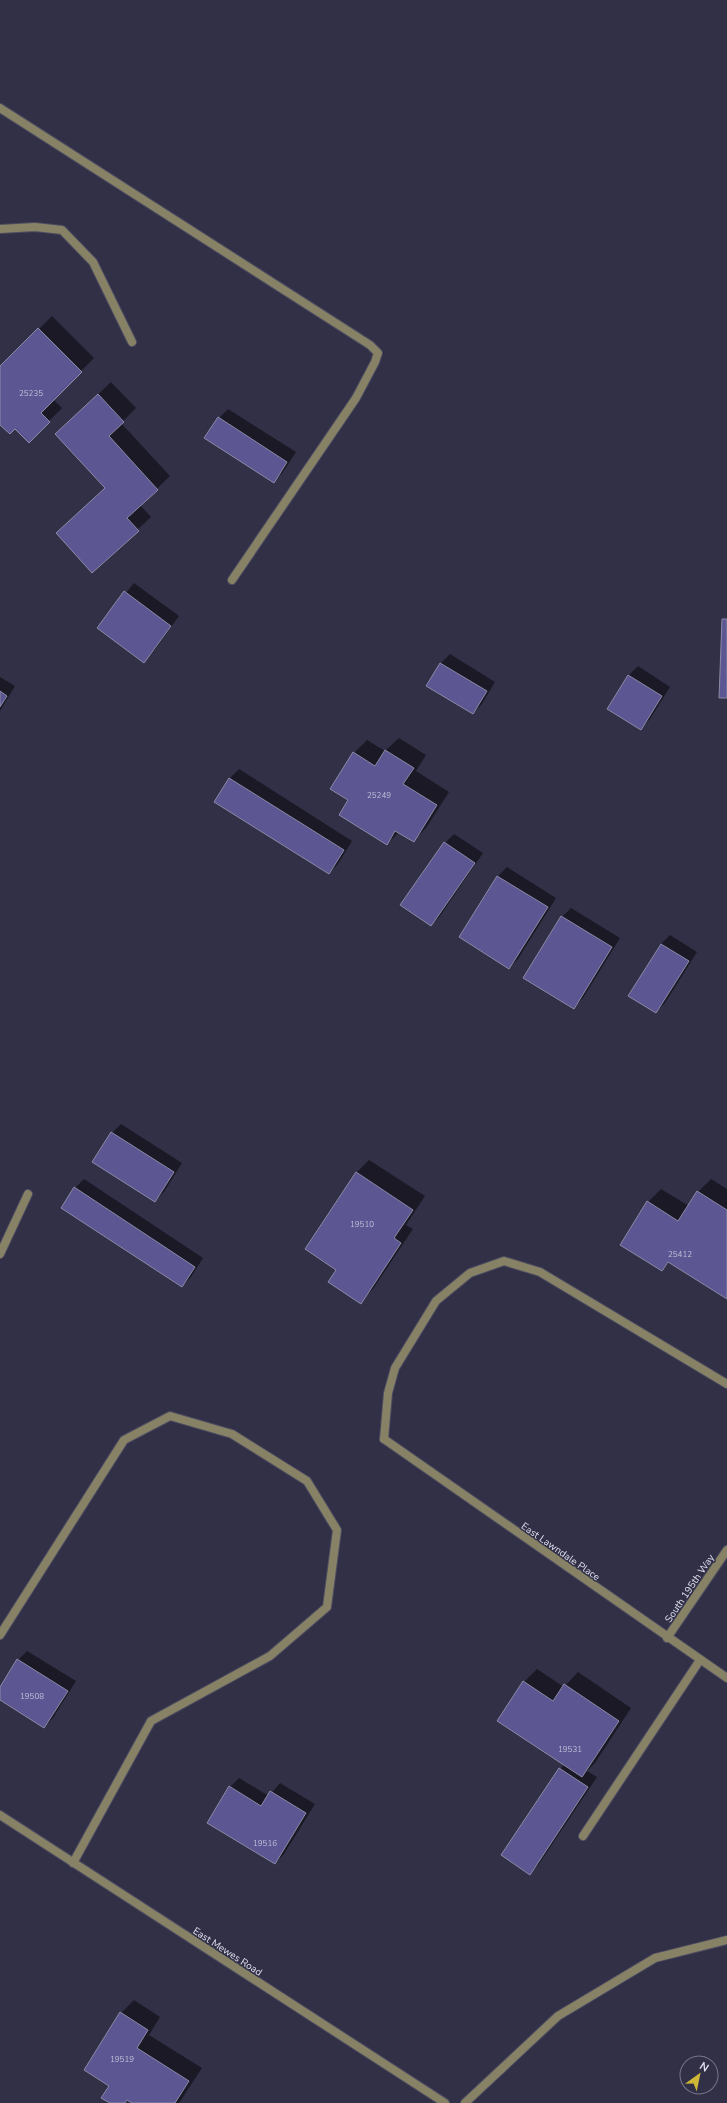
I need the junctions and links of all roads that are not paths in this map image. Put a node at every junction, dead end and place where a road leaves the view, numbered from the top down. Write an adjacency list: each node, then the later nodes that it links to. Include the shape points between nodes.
1 (0, 108): 4 (street, via 370,345 378,353 376,362 356,398)
2 (0, 229): 3 (street, via 35,226 62,230 93,262)
3 (132, 342)
4 (232, 580)
5 (28, 1194): 6 (street)
6 (0, 1254)
7 (727, 1384): 10 (street, East Lawndale Place, via 540,1272 504,1261 470,1273 436,1301 395,1368 388,1393 384,1439)
8 (727, 1550): 10 (street, South 195th Way)
9 (0, 1634): 15 (street, via 124,1440 170,1416 232,1434 307,1481 337,1530 327,1607 270,1656 151,1721)
10 (667, 1638): 11 (street, East Lawndale Place)
11 (700, 1660): 12 (street, East Lawndale Place); 14 (street)
12 (727, 1678)
13 (0, 1815): 15 (street, East Mewes Road)
14 (583, 1836)
15 (73, 1863): 17 (street, East Mewes Road)
16 (727, 1940): 18 (street, via 655,1958 558,2016)
17 (445, 2103)
18 (465, 2103)

